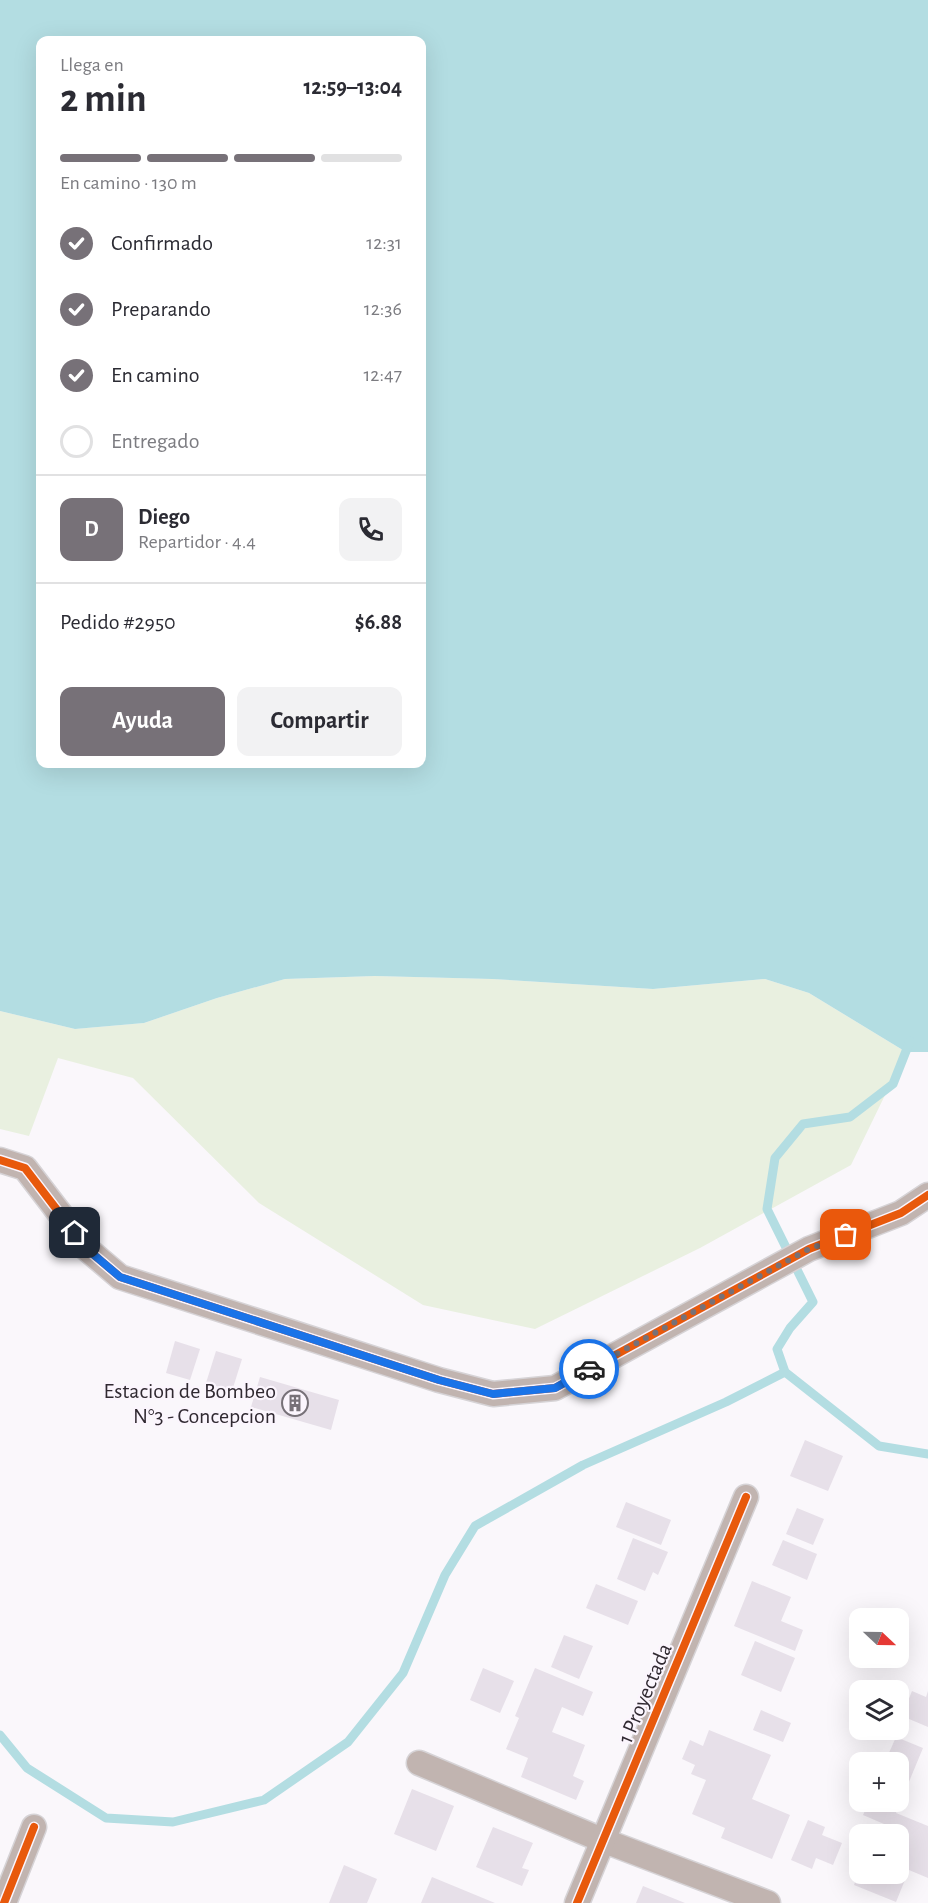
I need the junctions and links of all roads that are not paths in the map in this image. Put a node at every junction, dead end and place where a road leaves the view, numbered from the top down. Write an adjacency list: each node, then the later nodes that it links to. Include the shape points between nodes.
1 (0, 1160): 3 (street, via 25,1168 87,1249 120,1277 493,1394 555,1388 809,1249)
2 (928, 1195): 3 (street)
3 (902, 1213): 4 (street)
4 (928, 1218)
5 (746, 1497): 8 (street, 1 Proyectada)
6 (419, 1763): 8 (street)
7 (34, 1827): 9 (street)
8 (602, 1840): 10 (street, 1 Proyectada); 11 (street)
9 (4, 1903)
10 (576, 1903)
11 (768, 1903)

